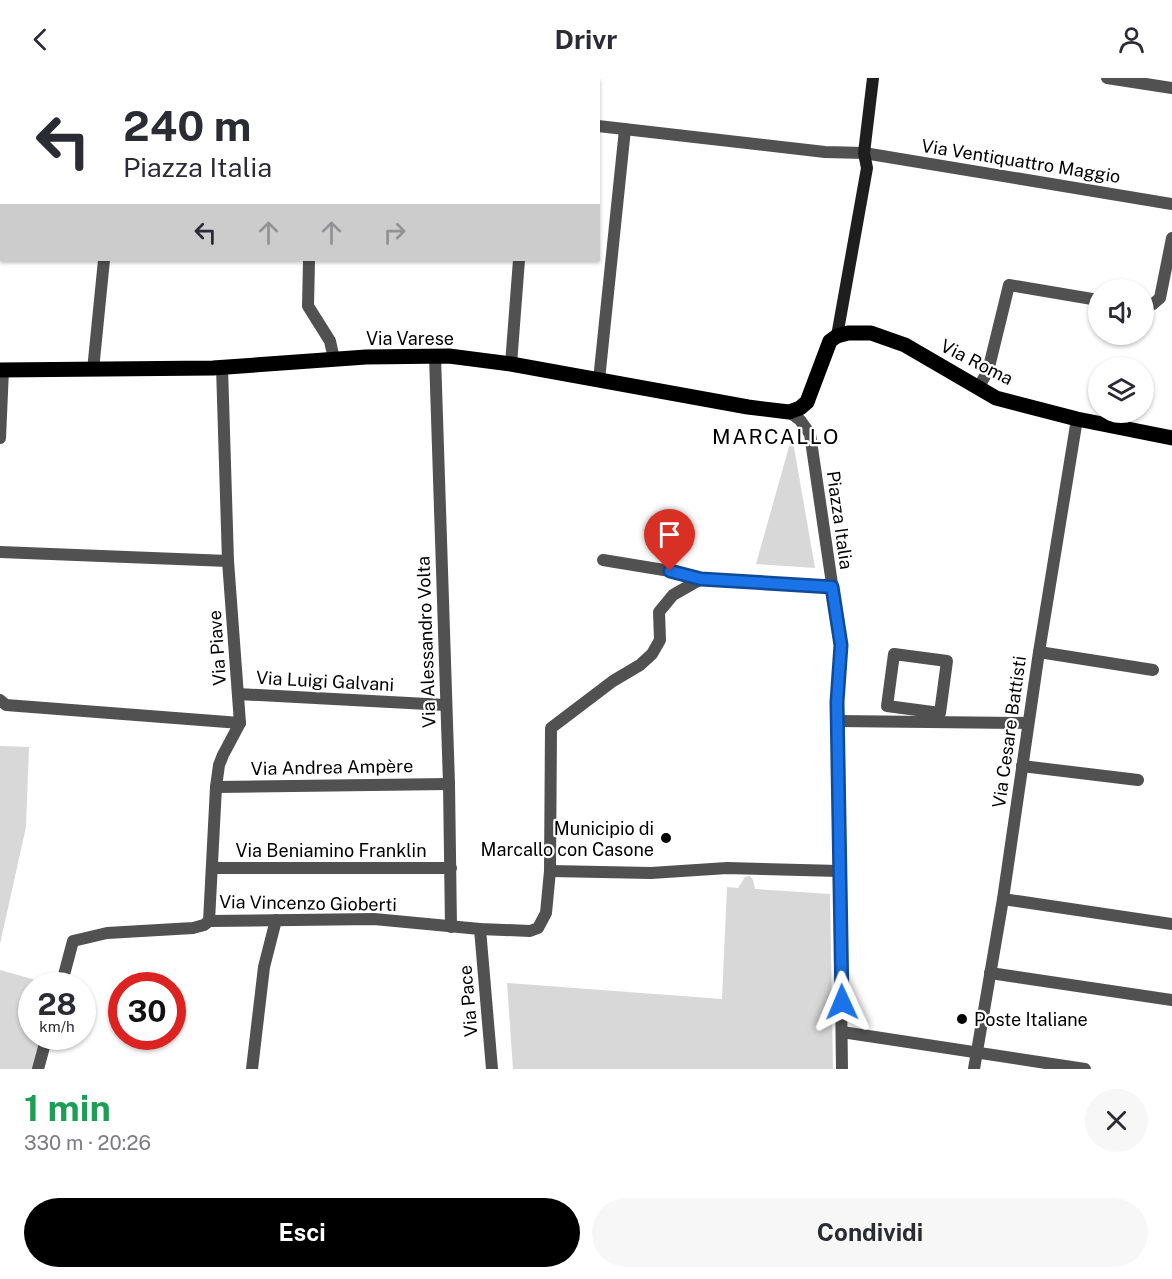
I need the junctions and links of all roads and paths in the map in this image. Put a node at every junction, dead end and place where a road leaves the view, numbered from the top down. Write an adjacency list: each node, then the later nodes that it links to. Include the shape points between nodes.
1 (873, 78): 6 (street)
2 (1107, 78): 3 (street)
3 (1172, 88)
4 (600, 126): 5 (street, Via Ventiquattro Maggio)
5 (625, 129): 6 (street, Via Ventiquattro Maggio); 21 (street)
6 (864, 153): 7 (street, Via Ventiquattro Maggio); 14 (street, via 867,168)
7 (1172, 204)
8 (1172, 238): 13 (street, via 1160,298)
9 (104, 261): 20 (street)
10 (309, 261): 16 (street, via 308,306 330,341)
11 (519, 261): 17 (street)
12 (1088, 298): 22 (street, via 1009,285 988,371)
13 (1154, 303)
14 (837, 336): 22 (main road, Via Roma, via 871,333 896,342); 23 (main road, via 826,349 803,406)
15 (435, 356): 16 (main road, Via Varese); 17 (main road, Via Varese); 36 (street, Via Alessandro Volta)
16 (334, 359): 18 (main road, Via Varese)
17 (511, 364): 21 (main road, Via Varese)
18 (222, 367): 20 (main road, Via Varese); 29 (street, Via Piave)
19 (2, 370): 20 (main road, Via Varese); 25 (street)
20 (93, 370)
21 (599, 380): 23 (main road, Via Varese)
22 (978, 388): 24 (main road, Via Roma, via 996,398)
23 (789, 412): 31 (street, Piazza Italia, via 810,434)
24 (1077, 419): 26 (main road, Via Roma); 32 (street, Via Cesare Battisti)
25 (0, 438)
26 (1172, 438)
27 (0, 552): 29 (street)
28 (603, 560): 30 (street, Piazza Italia)
29 (228, 561): 34 (street, Via Piave)
30 (701, 579): 31 (street, Piazza Italia); 47 (street, via 673,595 659,612 660,640 652,654 551,728)
31 (832, 587): 38 (street, via 841,645)
32 (1039, 652): 33 (street); 40 (street, Via Cesare Battisti)
33 (1153, 670)
34 (238, 694): 36 (street, Via Luigi Galvani); 39 (street, Via Piave)
35 (0, 700): 39 (street, via 6,705)
36 (446, 705): 43 (street, Via Alessandro Volta)
37 (940, 713): 37 (street, via 887,706 894,654 947,661)
38 (837, 721): 40 (street); 48 (street)
39 (240, 723): 44 (street, via 222,755)
40 (1028, 723): 41 (street, Via Cesare Battisti)
41 (1022, 766): 42 (street); 49 (street, Via Cesare Battisti)
42 (1138, 780)
43 (449, 784): 44 (street, Via Andrea Ampère); 46 (street, Via Alessandro Volta)
44 (216, 787): 45 (street)
45 (212, 868): 46 (street, Via Beniamino Franklin); 51 (street)
46 (451, 868): 53 (street, Via Alessandro Volta)
47 (550, 871): 48 (street, via 651,873 727,868); 54 (street, Via Vincenzo Gioberti, via 547,903 538,928)
48 (839, 872): 58 (street)
49 (1003, 899): 52 (street); 56 (street, Via Cesare Battisti)
50 (276, 920): 51 (street, Via Vincenzo Gioberti); 53 (street, Via Vincenzo Gioberti, via 374,919); 63 (street, via 264,967)
51 (209, 921): 55 (street, Via Vincenzo Gioberti, via 193,928 106,933 73,941)
52 (1172, 924)
53 (451, 927): 54 (street, Via Vincenzo Gioberti)
54 (480, 929): 64 (street, Via Pace)
55 (65, 972)
56 (990, 973): 57 (street); 60 (street, Via Cesare Battisti)
57 (1172, 1000)
58 (842, 1032): 60 (street); 65 (street)
59 (43, 1050): 62 (street)
60 (977, 1052): 61 (street); 66 (street, Via Cesare Battisti)
61 (1065, 1067): 67 (street)
62 (38, 1069)
63 (252, 1069)
64 (492, 1069)
65 (842, 1069)
66 (974, 1069)
67 (1085, 1069)

